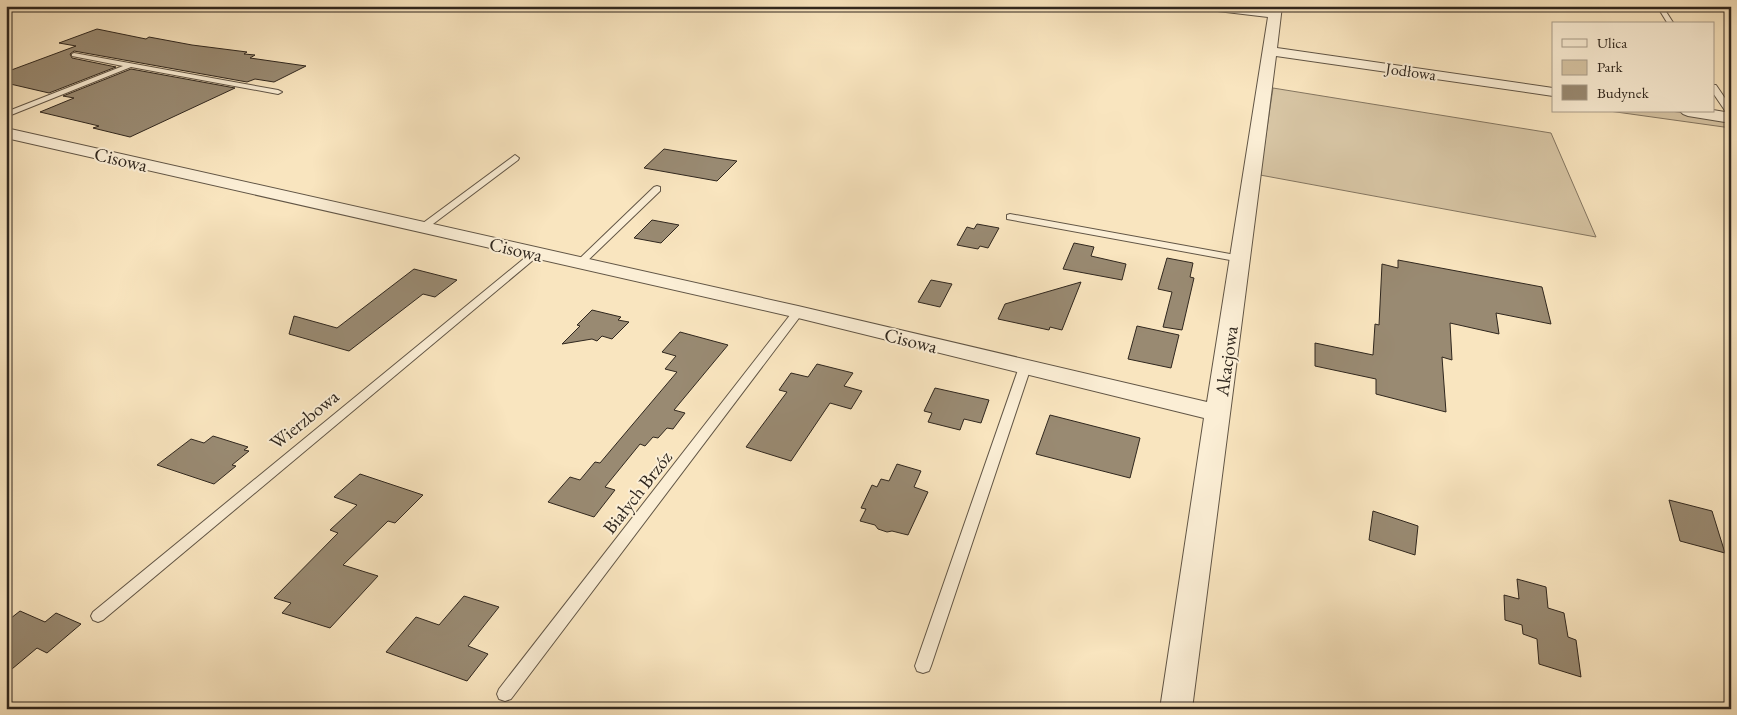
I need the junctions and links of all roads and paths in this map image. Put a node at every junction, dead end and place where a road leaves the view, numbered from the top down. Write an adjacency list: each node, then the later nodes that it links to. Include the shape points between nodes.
1 (1209, 6): 3 (street, Akacjowa)
2 (1616, 6): 4 (path)
3 (1276, 10): 6 (street, Akacjowa)
4 (1663, 11): 5 (lane)
5 (1670, 22)
6 (1270, 51): 11 (street, Jodłowa); 22 (street, Akacjowa)
7 (74, 55): 8 (lane)
8 (131, 65): 10 (lane); 14 (lane)
9 (1714, 88): 13 (lane)
10 (278, 92)
11 (1552, 92)
12 (1694, 112): 15 (street)
13 (1731, 113)
14 (6, 115)
15 (1731, 118)
16 (6, 133): 20 (street, Cisowa)
17 (515, 158): 20 (lane)
18 (657, 189): 23 (lane)
19 (1010, 217): 22 (lane)
20 (422, 228): 21 (street, Cisowa)
21 (535, 254): 23 (street, Cisowa); 27 (lane, Wierzbowa)
22 (1241, 259): 26 (street, Akacjowa)
23 (579, 264): 24 (street, Cisowa)
24 (798, 312): 25 (street, Cisowa); 29 (lane, Białych Brzóz)
25 (1025, 367): 26 (street, Cisowa); 28 (lane)
26 (1218, 413): 30 (street, Akacjowa)
27 (98, 616)
28 (923, 666)
29 (505, 694)
30 (1176, 709)

